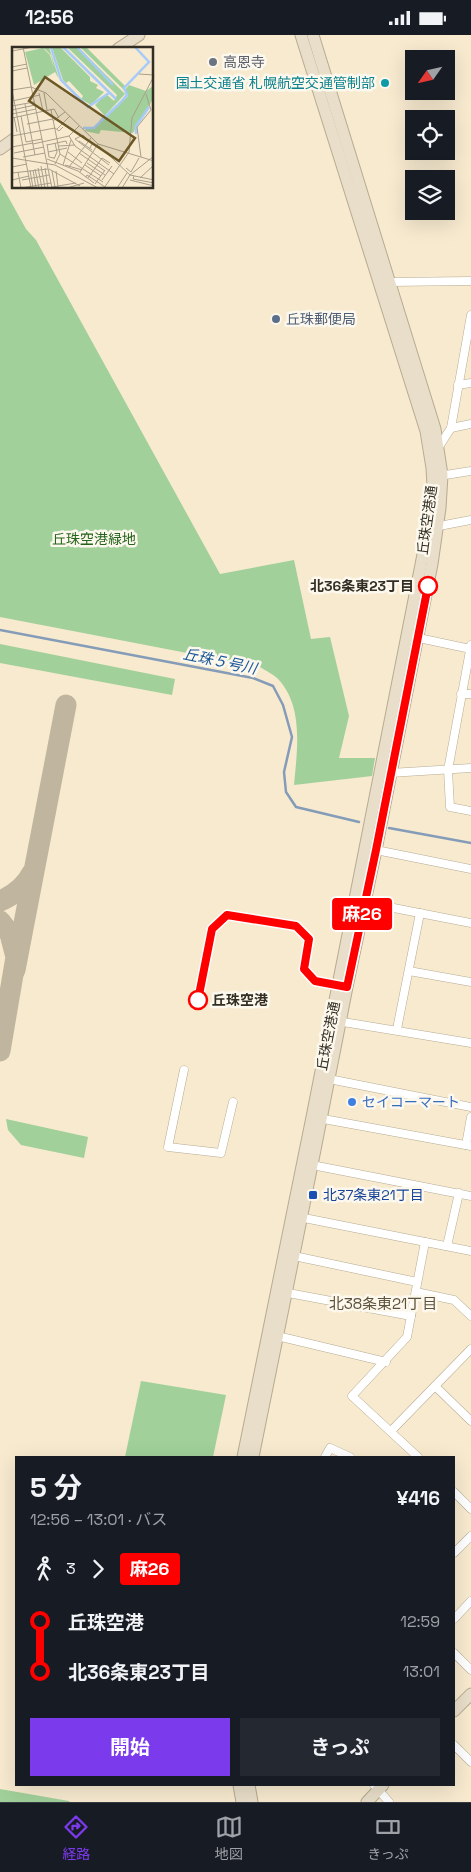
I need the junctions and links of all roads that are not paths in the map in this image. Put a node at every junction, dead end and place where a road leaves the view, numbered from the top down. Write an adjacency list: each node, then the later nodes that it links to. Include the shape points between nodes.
1 (139, 35): 4 (main road)
2 (301, 35): 14 (main road, 丘珠空港通)
3 (313, 35): 8 (main road, 丘珠空港通)
4 (121, 47)
5 (12, 140): 6 (main road)
6 (0, 149)
7 (471, 281): 8 (street)
8 (390, 282): 14 (main road, 丘珠空港通, via 435,429)
9 (471, 315): 11 (street)
10 (471, 383): 11 (street)
11 (458, 385): 13 (street)
12 (471, 424): 13 (street)
13 (451, 428): 14 (street)
14 (434, 451): 16 (main road, 丘珠空港通)
15 (471, 471): 16 (street)
16 (437, 477): 18 (main road, 丘珠空港通)
17 (471, 520): 18 (street)
18 (433, 527): 19 (main road, 丘珠空港通)
19 (412, 636): 20 (street); 25 (main road, 丘珠空港通); 29 (main road, 丘珠空港通)
20 (471, 647): 21 (street)
21 (461, 694): 22 (street); 24 (street)
22 (471, 694)
23 (471, 768): 24 (street)
24 (448, 770): 25 (street); 26 (street, via 450,807)
25 (390, 773): 27 (main road, 丘珠空港通)
26 (471, 811)
27 (376, 850): 28 (street); 29 (main road, 丘珠空港通)
28 (471, 869)
29 (360, 902): 30 (street); 34 (main road, 丘珠空港通)
30 (420, 913): 31 (street); 32 (street)
31 (471, 923)
32 (409, 971): 33 (street); 35 (street)
33 (471, 982)
34 (336, 1020): 35 (street); 38 (main road, 丘珠空港通); 42 (main road, 丘珠空港通)
35 (397, 1029): 36 (street)
36 (471, 1043)
37 (184, 1070): 39 (street, via 168,1147 221,1153)
38 (329, 1079): 40 (street); 42 (main road, 丘珠空港通)
39 (233, 1102)
40 (471, 1107)
41 (471, 1117): 43 (street)
42 (317, 1118): 43 (street); 44 (main road, 丘珠空港通); 47 (main road, 丘珠空港通)
43 (468, 1146)
44 (312, 1165): 45 (street); 47 (main road, 丘珠空港通)
45 (459, 1193): 46 (street); 49 (street)
46 (471, 1196)
47 (297, 1217): 48 (street); 51 (main road, 丘珠空港通); 53 (main road, 丘珠空港通)
48 (425, 1242): 49 (street); 52 (street)
49 (447, 1246): 50 (street)
50 (471, 1251)
51 (294, 1256): 52 (street); 53 (main road, 丘珠空港通)
52 (417, 1281): 54 (street)
53 (281, 1292): 55 (street); 57 (main road, 丘珠空港通)
54 (416, 1292): 55 (street); 56 (street, via 454,1300)
55 (411, 1315): 59 (street, via 407,1337)
56 (471, 1316)
57 (273, 1335): 59 (street); 63 (main road, 丘珠空港通); 64 (main road, 丘珠空港通)
58 (471, 1350): 60 (street)
59 (386, 1362): 62 (street, via 352,1396)
60 (434, 1386): 61 (street); 62 (street)
61 (471, 1421)
62 (391, 1431): 67 (street)
63 (243, 1456)
64 (253, 1456)
65 (326, 1456): 66 (street, via 330,1448)
66 (348, 1456)
67 (417, 1456)
68 (455, 1493): 69 (street)
69 (471, 1509)
70 (471, 1536): 71 (street)
71 (455, 1552)
72 (471, 1601): 73 (street)
73 (455, 1618)
74 (455, 1654): 75 (street)
75 (471, 1670)
76 (471, 1694): 77 (main road)
77 (455, 1710)
78 (455, 1746): 79 (street)
79 (471, 1762)
80 (239, 1786): 83 (main road)
81 (249, 1786): 84 (main road)
82 (379, 1787): 85 (main road); 86 (street)
83 (242, 1802)
84 (252, 1802)
85 (367, 1802)
86 (389, 1802)

